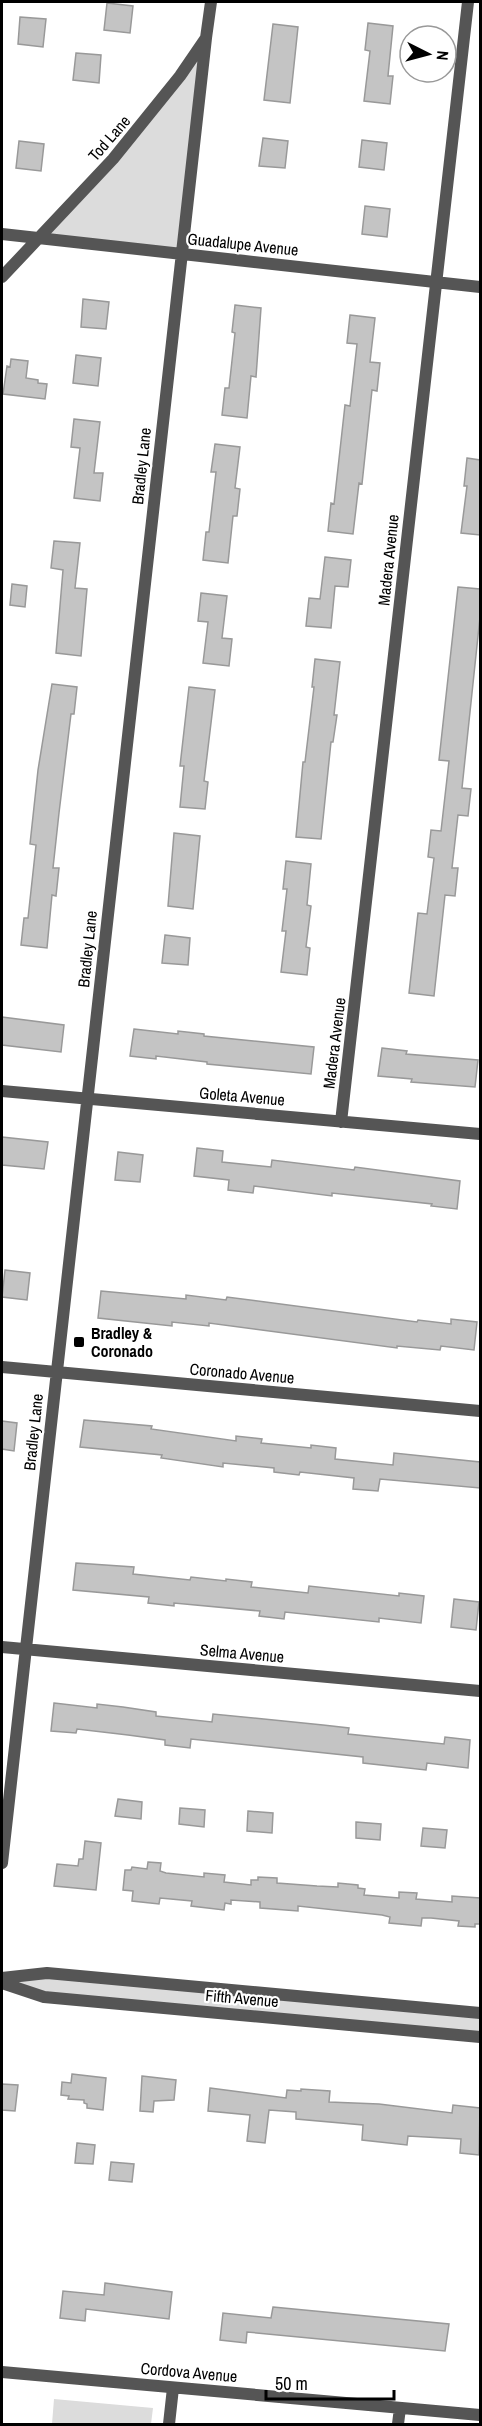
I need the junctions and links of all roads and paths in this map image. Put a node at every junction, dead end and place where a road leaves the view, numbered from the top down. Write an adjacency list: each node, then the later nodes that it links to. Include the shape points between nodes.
1 (211, 2): 3 (street, Tod Lane)
2 (468, 2): 8 (street, Madera Avenue)
3 (206, 38): 5 (street, Tod Lane, via 154,111 81,195); 6 (street, Bradley Lane)
4 (2, 234): 5 (street, Guadalupe Avenue)
5 (37, 238): 6 (street, Guadalupe Avenue); 7 (street, Tod Lane)
6 (182, 254): 8 (street, Guadalupe Avenue); 11 (street, Bradley Lane)
7 (2, 277)
8 (436, 282): 9 (street, Guadalupe Avenue); 12 (street, Madera Avenue)
9 (480, 286)
10 (2, 1091): 11 (street, Goleta Avenue)
11 (87, 1099): 12 (street, Goleta Avenue); 15 (street, Bradley Lane)
12 (341, 1122): 13 (street, Goleta Avenue)
13 (480, 1134)
14 (2, 1367): 15 (street, Coronado Avenue)
15 (56, 1372): 16 (street, Coronado Avenue); 18 (street, Bradley Lane)
16 (480, 1411)
17 (2, 1647): 18 (street, Selma Avenue)
18 (25, 1649): 19 (street, Selma Avenue); 20 (street, Bradley Lane)
19 (480, 1691)
20 (2, 1863)
21 (2, 1978): 23 (street, Fifth Avenue, via 47,1973)
22 (2, 1983): 24 (street, Fifth Avenue, via 44,1997)
23 (480, 2013)
24 (480, 2037)
25 (2, 2372): 26 (street, Cordova Avenue)
26 (173, 2388): 27 (street, Cordova Avenue); 29 (street)
27 (400, 2408): 28 (street, Cordova Avenue); 30 (street)
28 (480, 2415)
29 (169, 2424)
30 (398, 2424)

